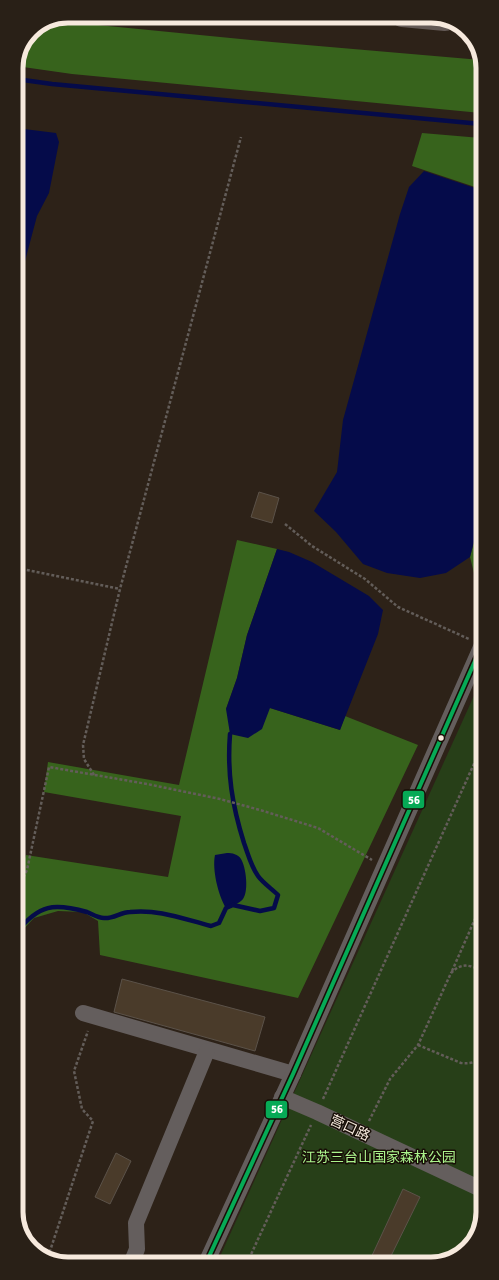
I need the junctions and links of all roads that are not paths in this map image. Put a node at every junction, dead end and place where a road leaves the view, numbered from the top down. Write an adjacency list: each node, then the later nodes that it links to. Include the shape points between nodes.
1 (476, 651): 4 (street, via 384,868)
2 (88, 1015): 4 (street)
3 (208, 1051): 7 (street, via 136,1224 137,1249)
4 (292, 1074): 5 (street)
5 (282, 1098): 6 (street, 营口路); 8 (street)
6 (476, 1187)
7 (133, 1257)
8 (209, 1257)

